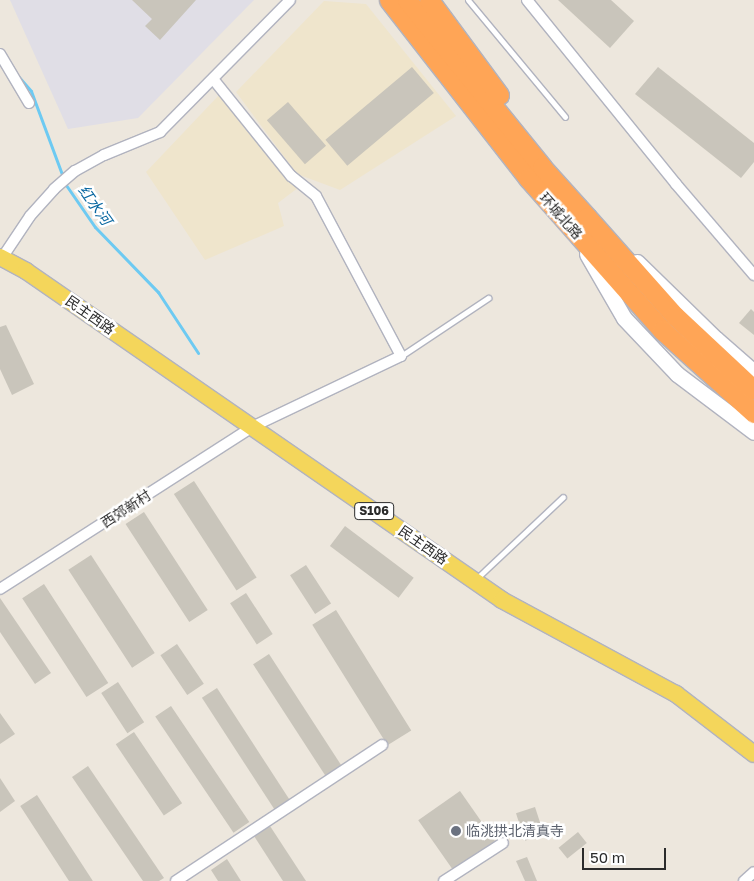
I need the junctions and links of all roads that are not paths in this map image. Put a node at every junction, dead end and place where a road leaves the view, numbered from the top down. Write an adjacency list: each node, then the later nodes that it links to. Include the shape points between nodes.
1 (290, 0): 9 (street)
2 (376, 0): 13 (highway, via 524,186)
3 (388, 0): 13 (highway, 环城北路)
4 (407, 0): 12 (highway, 环城北路)
5 (429, 0): 12 (highway, via 506,105)
6 (468, 0): 11 (lane)
7 (527, 0): 16 (street, via 676,184)
8 (0, 54): 10 (street)
9 (213, 79): 15 (street, via 160,132 75,171 30,216); 18 (street, via 291,176 316,196)
10 (29, 103)
11 (565, 117)
12 (542, 167): 14 (highway, 环城北路)
13 (557, 211): 14 (highway, 环城北路)
14 (580, 224): 19 (main road); 20 (highway, 环城北路); 21 (highway, 环城北路, via 662,330); 23 (main road, via 624,318 677,374)
15 (1, 258): 22 (main road, 民主西路 / S106, via 26,271)
16 (754, 274)
17 (488, 298): 18 (lane)
18 (402, 356): 22 (street, 西郊新村)
19 (754, 372)
20 (754, 390)
21 (754, 414)
22 (252, 427): 25 (main road, 民主西路 / S106); 26 (street, 西郊新村)
23 (754, 432)
24 (563, 497): 25 (lane)
25 (474, 580): 28 (main road, 民主西路 / S106, via 502,600 676,694)
26 (0, 589)
27 (382, 745): 31 (street)
28 (754, 754)
29 (503, 843): 32 (street)
30 (754, 872): 33 (street)
31 (176, 881)
32 (444, 881)
33 (744, 881)

